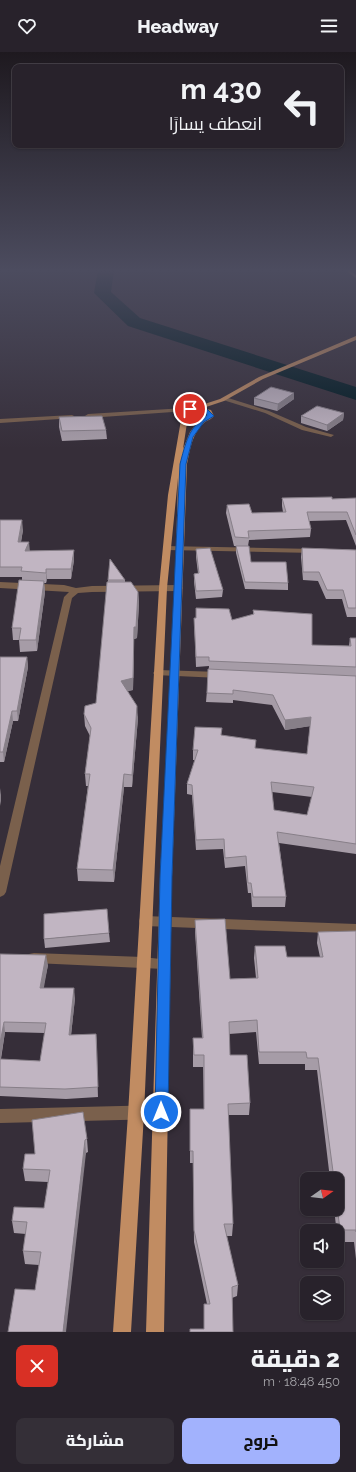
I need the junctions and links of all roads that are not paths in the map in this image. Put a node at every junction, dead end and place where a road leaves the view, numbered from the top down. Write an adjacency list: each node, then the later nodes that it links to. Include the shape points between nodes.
1 (356, 338): 2 (main road, via 262,378)
2 (223, 400): 3 (main road); 5 (main road); 7 (street, via 267,412 304,429)
3 (195, 408): 4 (main road); 5 (main road, via 205,410)
4 (183, 416): 5 (main road); 6 (street, via 144,414); 8 (main road)
5 (206, 417): 8 (main road)
6 (0, 421)
7 (331, 435)
8 (182, 450): 9 (main road)
9 (173, 548): 10 (street); 12 (main road); 13 (main road)
10 (325, 552)
11 (0, 585): 14 (street, via 64,588)
12 (163, 588): 13 (street); 14 (street); 15 (main road)
13 (179, 588): 16 (main road)
14 (76, 591): 18 (street, via 68,597)
15 (158, 673): 16 (street); 19 (main road)
16 (175, 674): 17 (street); 20 (main road)
17 (230, 676)
18 (1, 888)
19 (145, 921): 20 (street); 23 (main road)
20 (165, 922): 21 (street); 24 (main road)
21 (356, 929)
22 (24, 957): 23 (street)
23 (143, 962): 24 (street); 26 (main road)
24 (164, 964): 25 (main road)
25 (161, 1112): 26 (street); 29 (main road)
26 (136, 1114): 27 (street); 28 (main road)
27 (0, 1116)
28 (122, 1332)
29 (155, 1332)

